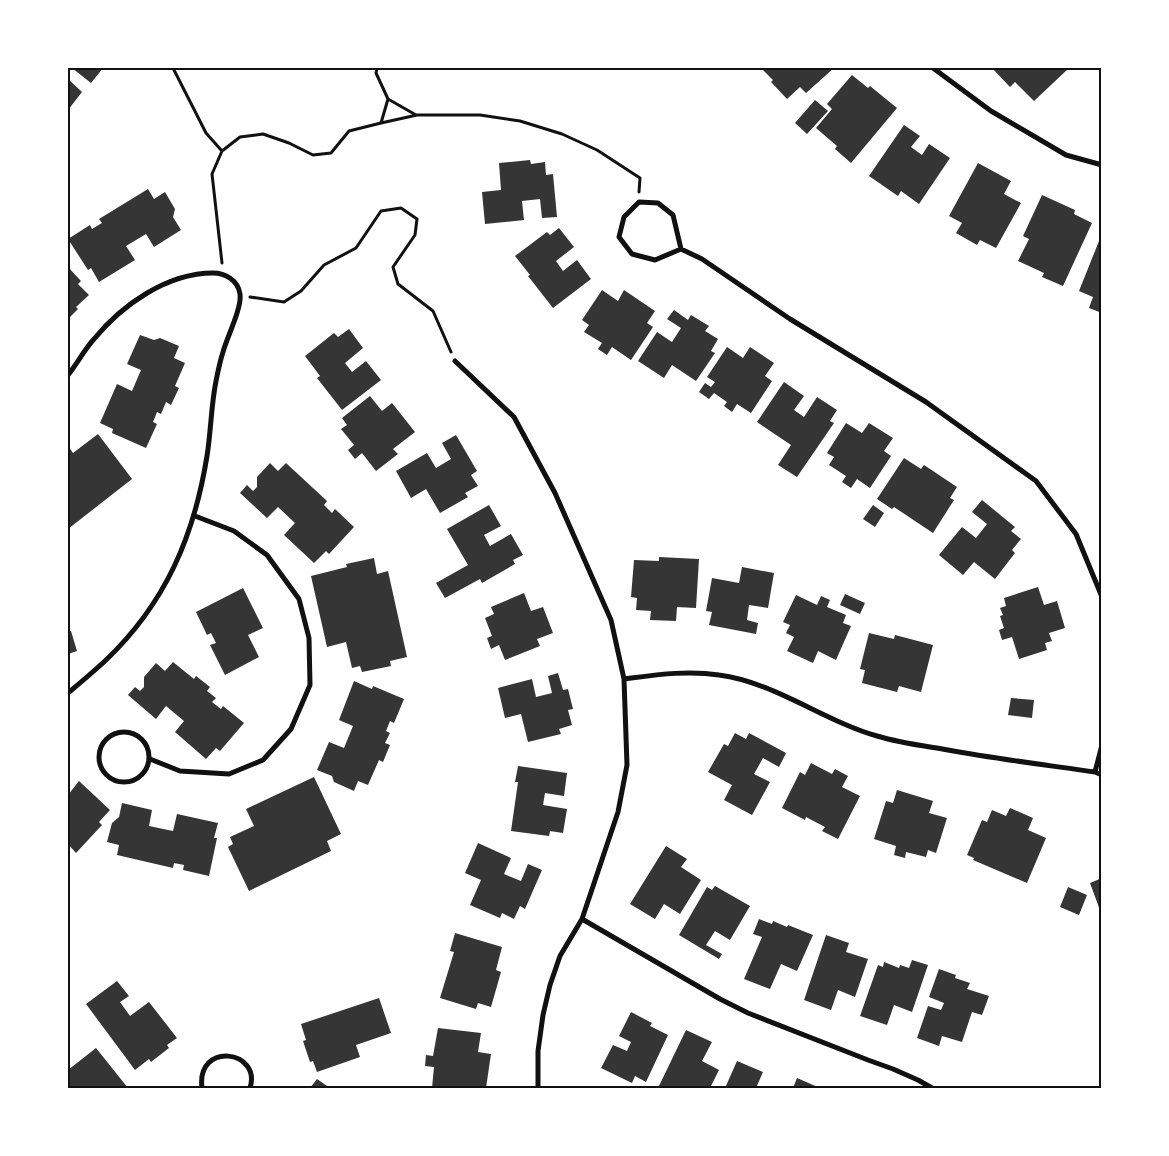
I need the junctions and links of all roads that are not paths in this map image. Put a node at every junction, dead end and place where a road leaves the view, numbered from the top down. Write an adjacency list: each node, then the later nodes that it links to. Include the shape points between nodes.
1 (933, 68): 2 (street, via 991,111 1066,155)
2 (1102, 165)
3 (681, 249): 3 (street, via 655,260 632,254 619,237 624,217 639,202 658,203 673,216); 7 (street, via 702,259 790,319 926,402 1036,482 1076,534)
4 (455, 361): 8 (street, via 514,417 551,484 612,620)
5 (68, 375): 6 (street, via 115,316 139,298 183,277 203,273 223,273 236,283 240,295 212,400 208,455)
6 (195, 516): 9 (street, via 180,556 159,595 134,630); 11 (street, via 234,531 267,555 299,599 309,638 310,684 291,730 263,760 229,774 180,771)
7 (1102, 597)
8 (624, 679): 12 (street, via 666,674 719,675 748,682 877,736 968,754); 14 (street, via 627,765 618,812)
9 (68, 693)
10 (1102, 745): 12 (street)
11 (150, 759): 11 (street, via 144,740 127,731 108,737 99,754 105,773 112,780 122,782 141,776)
12 (1094, 772): 13 (street)
13 (1102, 775)
14 (582, 919): 17 (street, via 560,956 550,984 538,1051); 18 (street, via 748,1013 893,1069)
15 (202, 1088): 16 (street, via 204,1069 211,1061 229,1056 246,1064 251,1073)
16 (250, 1088)
17 (538, 1088)
18 (932, 1088)

